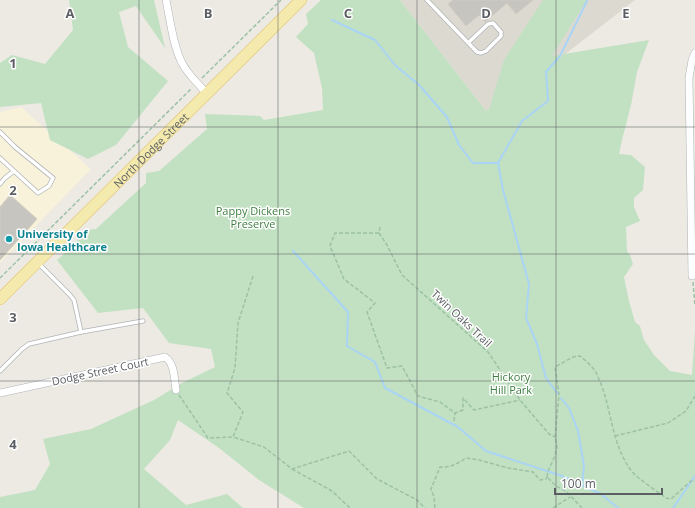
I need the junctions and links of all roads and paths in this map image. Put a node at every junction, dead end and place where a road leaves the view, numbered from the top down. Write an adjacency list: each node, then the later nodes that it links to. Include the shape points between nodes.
1 (166, 0): 7 (street, via 178,54)
2 (281, 0): 7 (path)
3 (301, 0): 8 (main road, North Dodge Street)
4 (427, 0): 5 (lane)
5 (468, 42): 5 (lane, via 476,52 481,53 501,36 501,32 494,23 488,24)
6 (695, 53): 17 (street, via 690,65 689,78)
7 (197, 83): 8 (street); 18 (path)
8 (207, 94): 15 (main road, North Dodge Street)
9 (0, 132): 11 (lane, via 54,178 49,186 38,193)
10 (0, 158): 11 (lane)
11 (14, 171): 12 (lane)
12 (0, 184)
13 (380, 227): 14 (path)
14 (379, 232): 27 (path, Twin Oaks Trail, via 402,275 488,352); 28 (path, via 335,233 330,246 344,279 375,303 367,312 387,368 402,366 418,396 440,402)
15 (37, 262): 19 (main road, North Dodge Street); 22 (lane, via 74,300)
16 (253, 276): 31 (path, via 238,323 235,368 227,393 243,412)
17 (692, 276): 20 (path)
18 (0, 278)
19 (0, 299)
20 (695, 306)
21 (143, 321): 22 (lane)
22 (81, 332): 23 (lane, via 29,344)
23 (0, 371)
24 (176, 390): 25 (street, Dodge Street Court, via 172,365 165,356); 31 (path, via 208,438)
25 (0, 393)
26 (695, 396): 30 (path, via 686,411 668,423)
27 (520, 400): 28 (path, via 474,410 463,398 463,410); 32 (path, Twin Oaks Trail, via 549,434)
28 (455, 413): 29 (path)
29 (454, 420)
30 (615, 436): 32 (path, via 598,376 580,356 555,367 560,395); 35 (path, via 633,474 666,498 671,499 691,481)
31 (233, 437): 33 (path, via 264,447)
32 (555, 437): 34 (path, via 555,456)
33 (292, 469): 37 (path, via 332,491); 38 (path, via 348,451 377,479 417,500)
34 (547, 477): 36 (path); 39 (path, via 540,480 533,472 466,458 447,468 440,467 431,489)
35 (695, 481)
36 (570, 496): 40 (path); 41 (path)
37 (350, 508)
38 (425, 508)
39 (435, 508)
40 (553, 508)
41 (582, 508)

